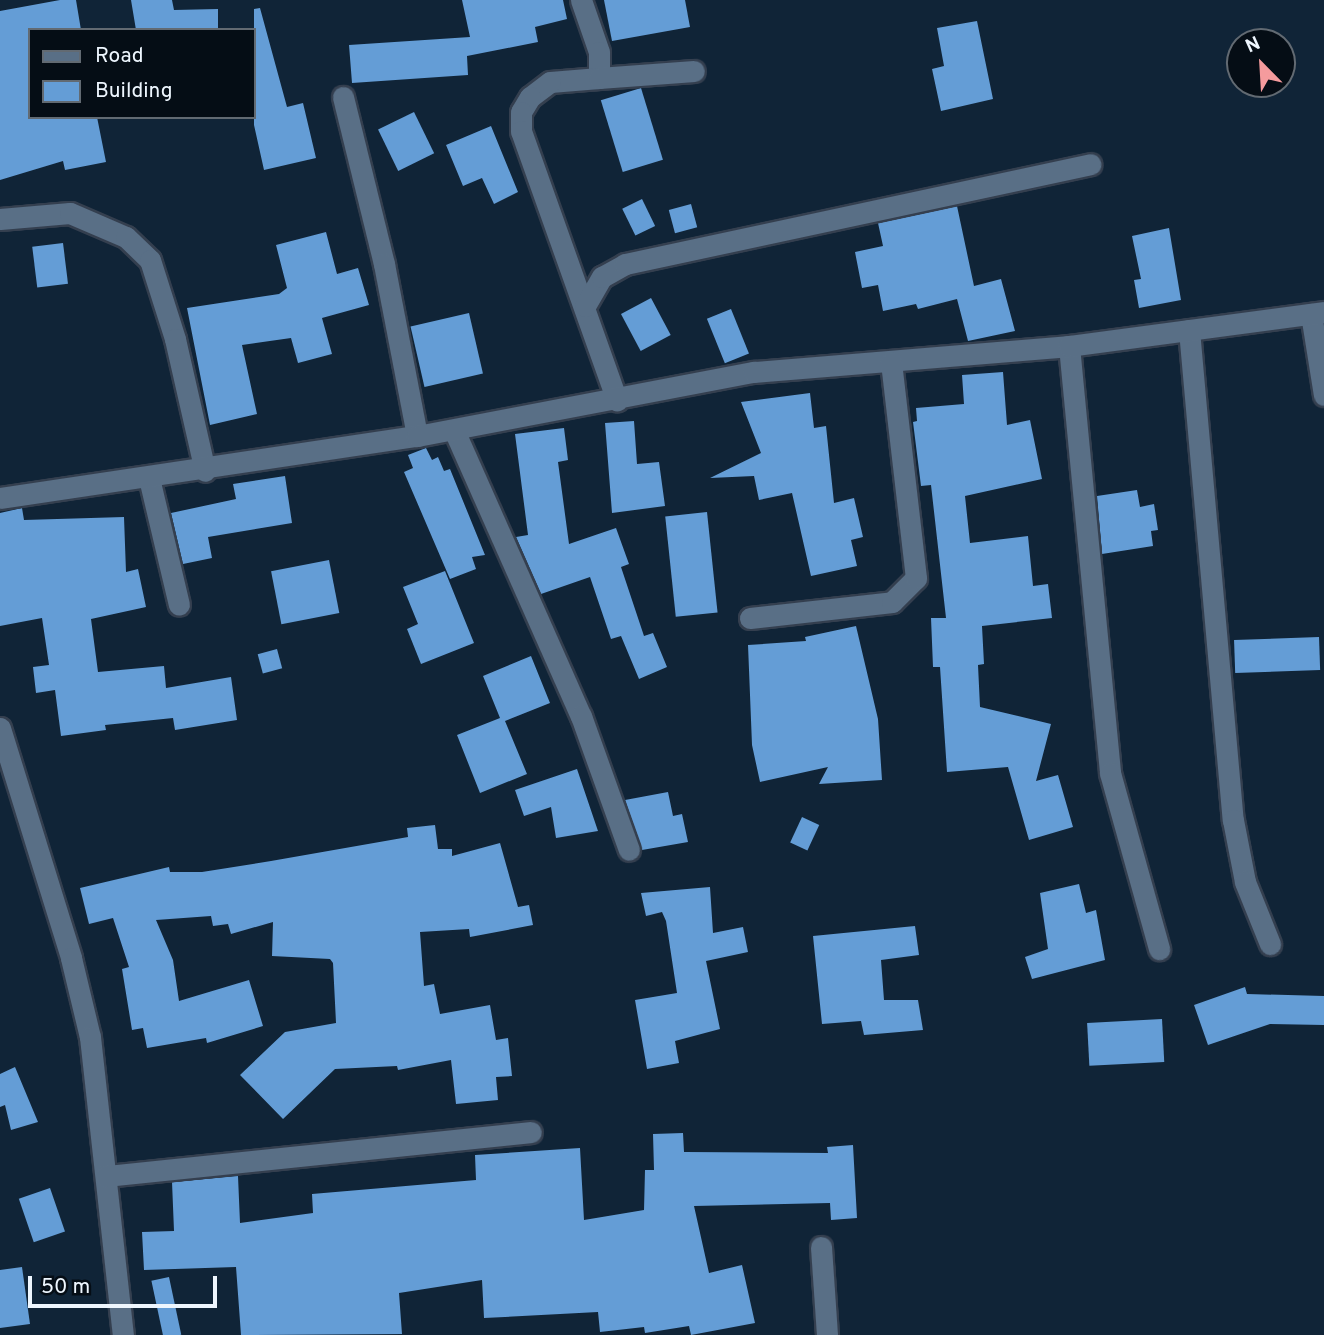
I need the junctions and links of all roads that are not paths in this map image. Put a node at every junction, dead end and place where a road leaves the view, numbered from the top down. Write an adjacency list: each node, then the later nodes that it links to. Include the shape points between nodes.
1 (581, 0): 3 (street, via 596,43)
2 (694, 71): 3 (street)
3 (599, 78): 7 (street, via 550,82 530,97 521,112 525,149)
4 (343, 97): 15 (street, via 384,264)
5 (1090, 164): 7 (street, via 625,264 602,277)
6 (0, 219): 16 (street, via 70,213 126,237 150,260 175,339)
7 (585, 306): 13 (street)
8 (1318, 313): 9 (street); 12 (street)
9 (1189, 330): 10 (street); 23 (street, via 1233,820 1245,882)
10 (1069, 346): 11 (street); 24 (street, via 1110,774)
11 (891, 362): 13 (street, via 754,372); 20 (street, via 916,578 892,602)
12 (1324, 394)
13 (617, 400): 14 (street)
14 (454, 430): 15 (street); 22 (street, via 581,716)
15 (417, 436): 16 (street)
16 (205, 471): 17 (street)
17 (149, 478): 18 (street); 19 (street)
18 (0, 498)
19 (179, 605)
20 (750, 618)
21 (0, 728): 26 (street, via 71,958 90,1037)
22 (629, 850)
23 (1270, 944)
24 (1160, 949)
25 (531, 1132): 26 (street)
26 (106, 1176): 28 (street)
27 (821, 1247): 29 (street)
28 (123, 1335)
29 (827, 1335)

